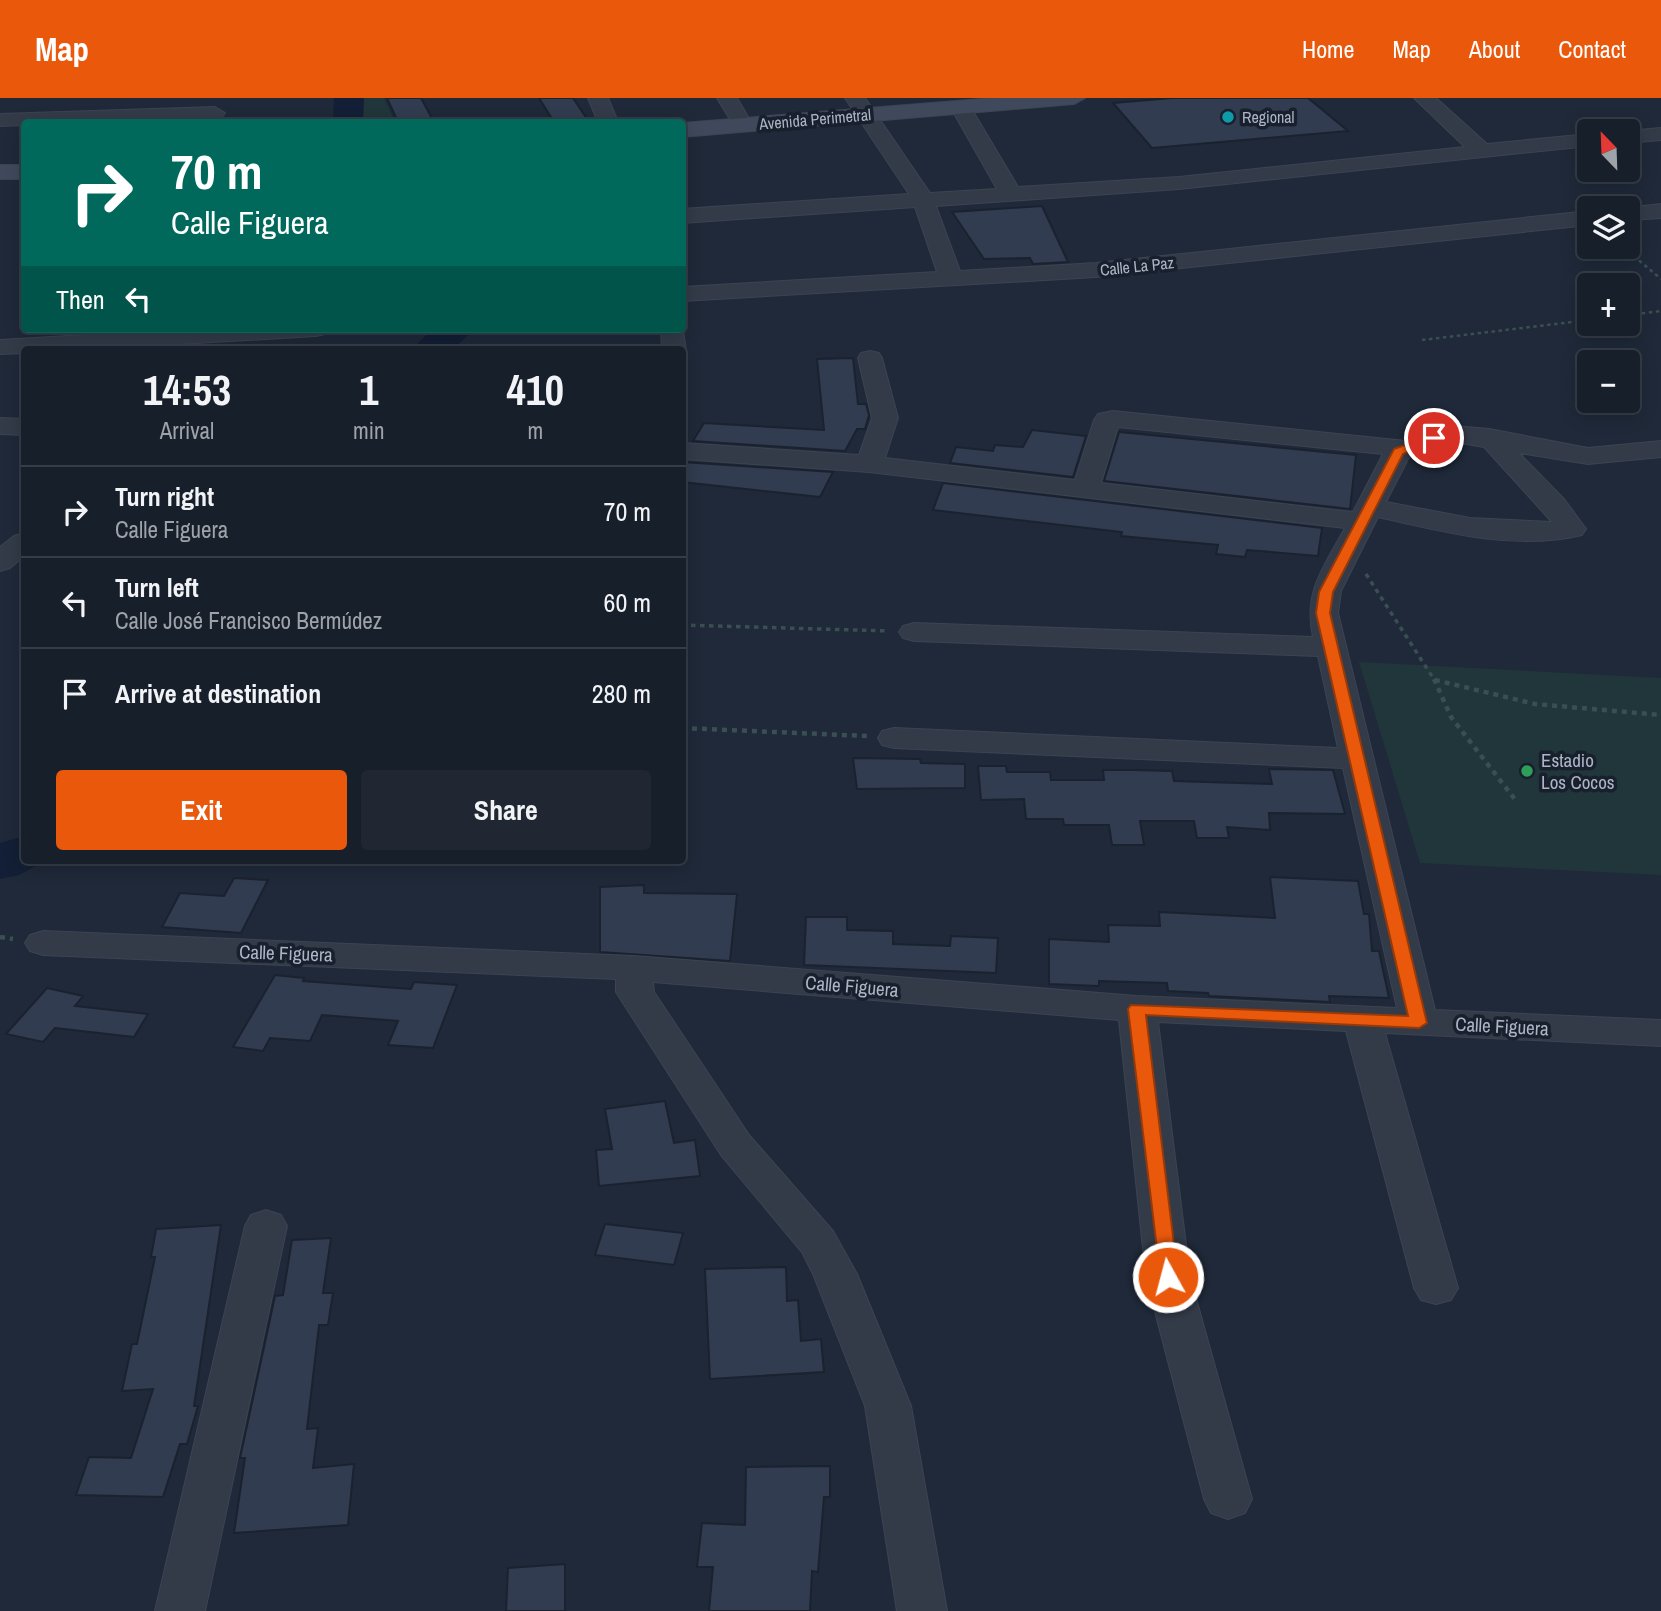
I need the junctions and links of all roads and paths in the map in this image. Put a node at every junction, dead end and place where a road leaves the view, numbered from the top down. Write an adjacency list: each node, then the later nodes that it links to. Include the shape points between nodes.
1 (598, 98): 10 (street)
2 (1074, 98): 4 (main road, Avenida Perimetral)
3 (1424, 98): 19 (street)
4 (961, 103): 5 (main road, Avenida Perimetral); 24 (street)
5 (860, 107): 6 (main road, Avenida Perimetral); 13 (main road, Avenida Perimetral); 25 (street)
6 (732, 108): 11 (main road, Avenida Perimetral)
7 (215, 113): 9 (street)
8 (21, 119): 12 (street)
9 (31, 119)
10 (607, 119)
11 (685, 119)
12 (0, 120)
13 (686, 129)
14 (1661, 134): 15 (street)
15 (1640, 136)
16 (21, 137): 17 (street)
17 (0, 138)
18 (1577, 141): 19 (street)
19 (1480, 149): 24 (street, via 1179,183)
20 (0, 172): 21 (main road)
21 (21, 172)
22 (0, 180): 23 (main road)
23 (21, 180)
24 (1011, 194): 25 (street)
25 (923, 199): 28 (street); 31 (street)
26 (1661, 211): 27 (street)
27 (1640, 213)
28 (686, 216)
29 (1577, 219): 31 (street, Calle La Paz, via 1096,270)
30 (1637, 259): 32 (path)
31 (951, 278): 33 (street, Calle La Paz)
32 (1661, 279)
33 (686, 294)
34 (1661, 312): 35 (path)
35 (1640, 314)
36 (1577, 321): 38 (path)
37 (246, 333): 39 (street)
38 (1422, 340)
39 (0, 347)
40 (870, 358): 47 (street, via 885,418)
41 (0, 426): 42 (street)
42 (21, 427)
43 (1489, 438): 44 (street, via 1454,434); 45 (street, via 1588,456); 49 (street, via 1572,529 1524,533)
44 (1410, 449): 48 (street, via 1113,419 1107,421); 49 (street, via 1398,452)
45 (1661, 449)
46 (686, 451): 47 (street)
47 (869, 464): 48 (street)
48 (1086, 488): 49 (street)
49 (1365, 514): 51 (street)
50 (21, 544): 52 (street)
51 (1345, 556): 55 (street, via 1326,592 1323,613); 56 (path, via 1373,581)
52 (0, 562)
53 (686, 625): 54 (path)
54 (914, 632): 55 (street)
55 (1333, 647): 60 (street)
56 (1435, 680): 57 (path, via 1535,704); 61 (path, via 1451,717)
57 (1661, 715)
58 (686, 727): 59 (path)
59 (894, 738): 60 (street)
60 (1359, 759): 66 (street)
61 (1517, 802)
62 (43, 943): 63 (street, Calle Figuera)
63 (634, 968): 64 (street, Calle Figuera); 72 (street, via 635,992 735,1145 818,1242 835,1274 888,1406)
64 (1137, 1009): 65 (street, Calle Figuera); 70 (street, via 1168,1277)
65 (1362, 1021): 66 (street, Calle Figuera); 69 (street)
66 (1419, 1023): 67 (street, Calle Figuera)
67 (1661, 1033)
68 (266, 1226): 71 (street)
69 (1436, 1288)
70 (1228, 1499)
71 (180, 1611)
72 (922, 1611)

